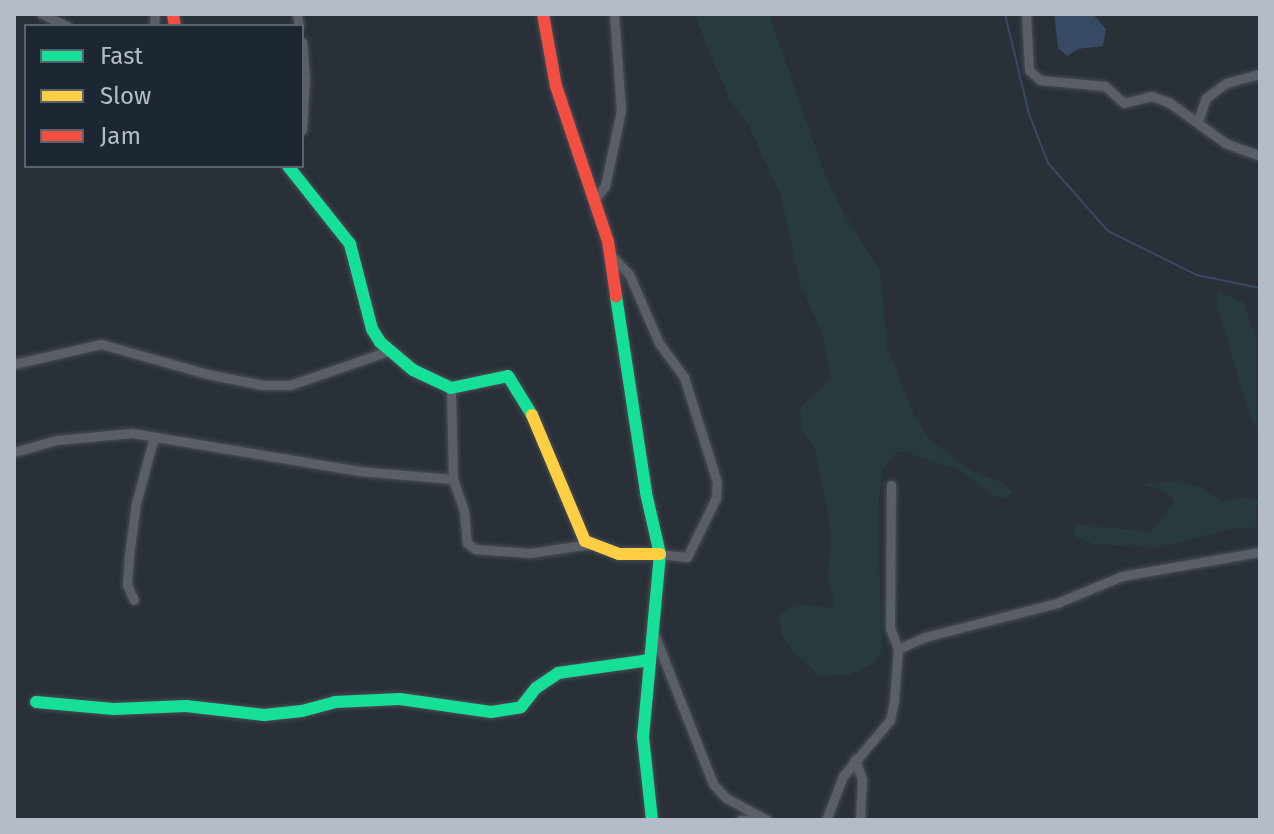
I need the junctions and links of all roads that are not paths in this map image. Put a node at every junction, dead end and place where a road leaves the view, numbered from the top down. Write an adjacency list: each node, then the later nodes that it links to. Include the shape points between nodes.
1 (42, 14): 5 (street)
2 (543, 14): 12 (street, via 556,86)
3 (614, 14): 12 (street, via 621,111 605,186)
4 (1026, 14): 9 (street, via 1029,70 1040,80 1105,86 1124,103 1152,96)
5 (63, 24)
6 (304, 67): 8 (street)
7 (1260, 74): 9 (street, via 1226,83 1206,98)
8 (304, 96)
9 (1198, 121): 10 (street, via 1225,143)
10 (1260, 156)
11 (296, 172): 14 (street, via 350,244 372,329)
12 (595, 199): 13 (street)
13 (611, 255): 23 (street); 23 (street, via 629,274 659,343 684,377 717,482 716,498 687,557)
14 (389, 351): 15 (street, via 290,385 207,374 101,344); 16 (street, via 413,370)
15 (14, 364)
16 (451, 388): 19 (street); 21 (street, via 502,375 512,381 528,406 582,537)
17 (154, 437): 18 (street, via 95,434); 19 (street, via 358,471); 24 (street, via 132,529 127,585)
18 (14, 452)
19 (453, 479): 21 (street, via 467,543 475,549 530,553)
20 (891, 485): 26 (street, via 890,628)
21 (590, 544): 23 (street, via 619,554)
22 (1260, 552): 26 (street, via 1122,576 1057,603 925,637)
23 (660, 554): 25 (street)
24 (134, 600)
25 (653, 631): 27 (street); 30 (street, via 713,784 726,798)
26 (898, 649): 29 (street, via 890,720)
27 (650, 660): 28 (street, via 558,673 521,707 491,712 400,699 335,702 264,715 186,706 114,709); 31 (street, via 643,737)
28 (36, 702)
29 (855, 759): 33 (street); 34 (street, via 862,779)
30 (764, 819): 32 (street)
31 (652, 820)
32 (740, 820)
33 (826, 820)
34 (860, 820)

